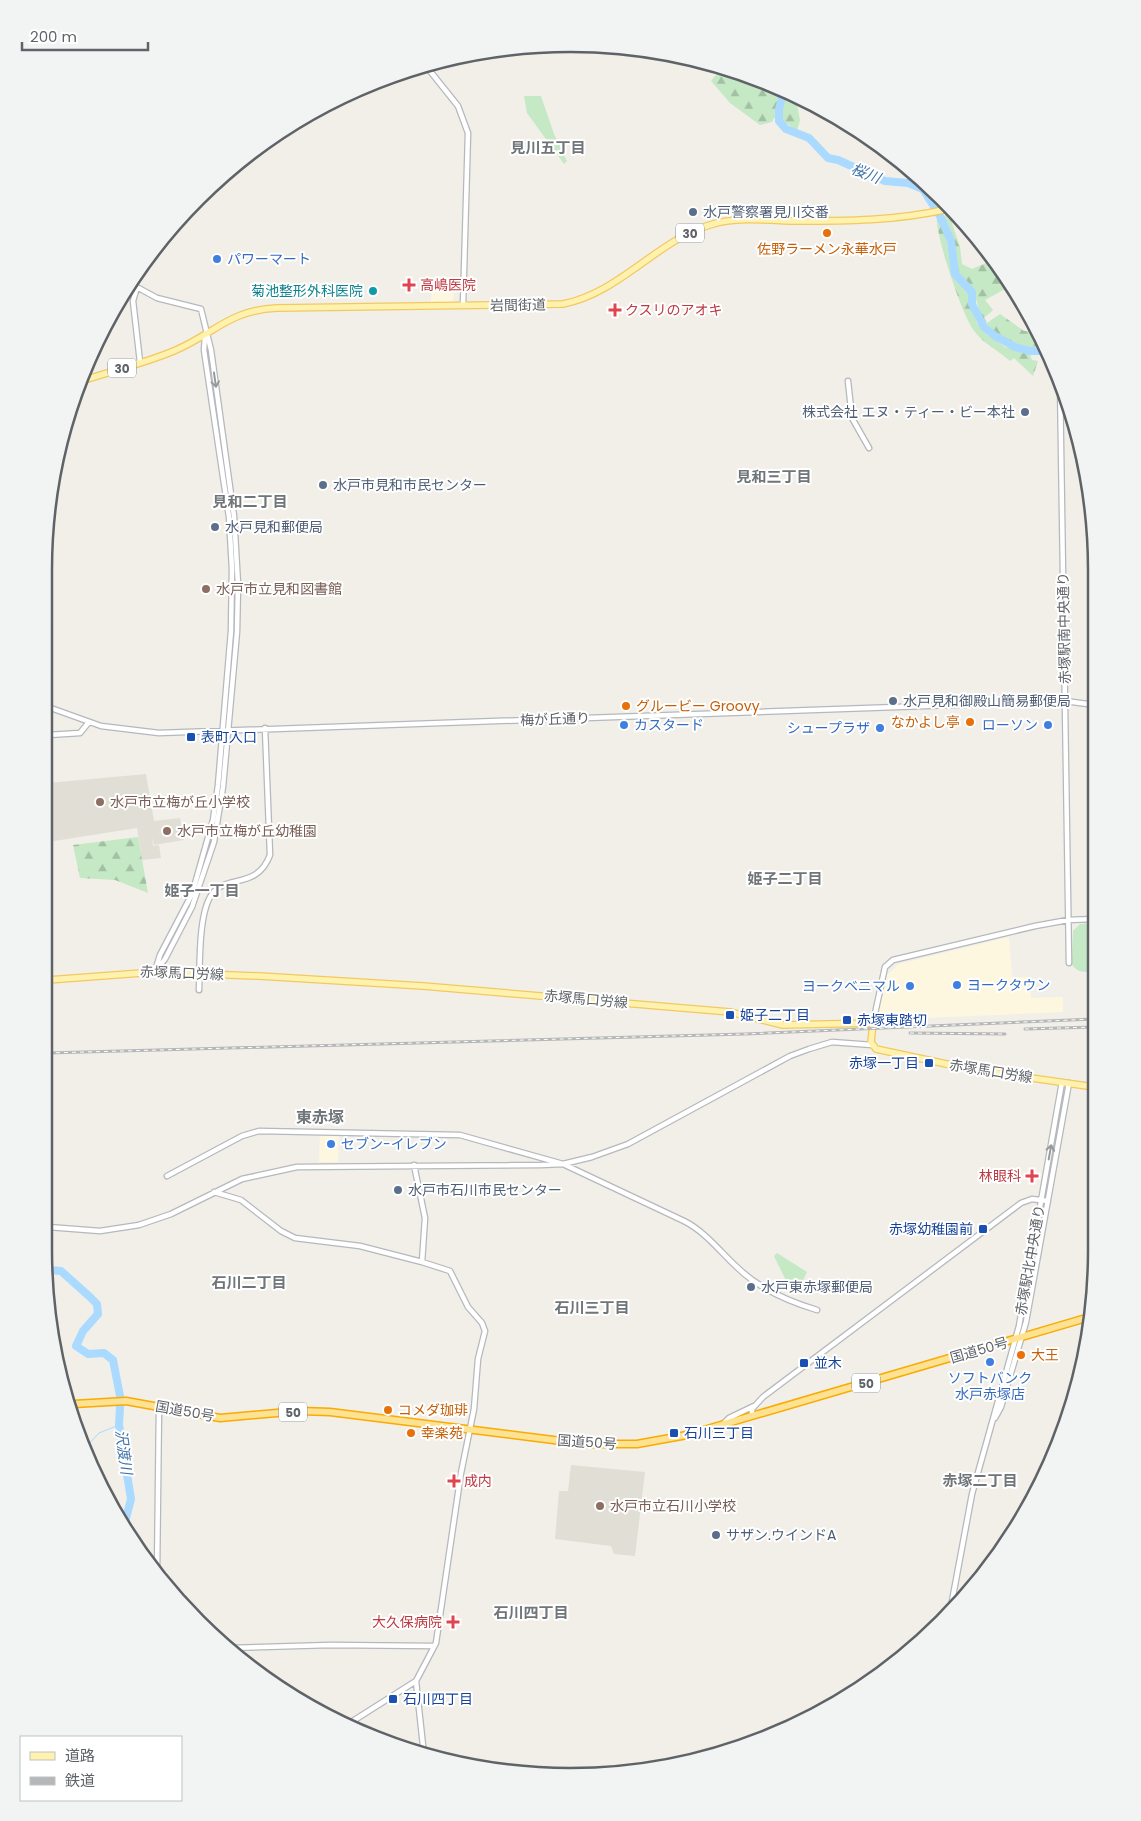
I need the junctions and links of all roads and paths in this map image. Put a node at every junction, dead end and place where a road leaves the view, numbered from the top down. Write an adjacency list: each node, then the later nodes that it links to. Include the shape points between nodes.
1 (431, 72): 5 (street, via 458,106 468,132)
2 (943, 210): 5 (main road, 岩間街道 / 30, via 875,221 720,222 690,233 606,287 576,301)
3 (137, 287): 6 (street, via 157,298 199,308)
4 (134, 292): 7 (street)
5 (463, 305): 6 (main road, 岩間街道 / 30, via 268,308 239,314)
6 (206, 332): 7 (main road, 岩間街道 / 30, via 178,349); 17 (street, via 232,496 237,550 237,631)
7 (140, 362): 8 (main road, 岩間街道 / 30)
8 (89, 379)
9 (848, 381): 11 (street, via 852,418)
10 (1060, 402): 12 (street, 赤塚駅南中央通り)
11 (869, 448)
12 (1065, 701): 13 (street, 梅が丘通り); 16 (street, 梅が丘通り); 20 (street, 赤塚駅南中央通り)
13 (1088, 704)
14 (52, 708): 15 (street, 梅が丘通り)
15 (89, 722): 17 (street, 梅が丘通り, via 149,733); 18 (street, via 80,733)
16 (265, 728): 17 (street, 梅が丘通り); 23 (street, via 270,855 261,872 216,890 210,897 204,919)
17 (225, 729): 22 (street, via 221,806 208,862 188,916)
18 (52, 735)
19 (1088, 919): 20 (street)
20 (1068, 920): 21 (street, 赤塚駅南中央通り); 26 (street, via 893,960 885,967)
21 (1069, 963)
22 (155, 972): 23 (main road, 赤塚馬口労線); 24 (main road, 赤塚馬口労線)
23 (200, 973): 25 (street); 26 (main road, 赤塚馬口労線, via 567,997 730,1012 783,1025)
24 (52, 980)
25 (199, 990)
26 (873, 1022): 27 (main road)
27 (872, 1045): 28 (main road, 赤塚馬口労線, via 880,1050 970,1069); 31 (street, via 832,1042 800,1052 628,1144)
28 (1062, 1082): 29 (main road, 赤塚馬口労線); 35 (street, 赤塚駅北中央通り, one-way to 28)
29 (1068, 1083): 30 (main road, 赤塚馬口労線); 36 (street, 赤塚駅北中央通り)
30 (1088, 1086)
31 (562, 1164): 32 (street); 33 (street, via 460,1135 268,1130 242,1136); 39 (street, via 693,1225 740,1271 773,1292)
32 (414, 1165): 34 (street, via 286,1168 242,1179); 38 (street, via 425,1218)
33 (168, 1176)
34 (214, 1192): 37 (street, via 171,1214 139,1225 100,1231); 38 (street, via 241,1200 295,1238 360,1246)
35 (1041, 1200): 36 (street); 41 (street, 赤塚駅北中央通り); 43 (street, via 1032,1198 1021,1202)
36 (1048, 1201): 41 (street, 赤塚駅北中央通り, via 1026,1322)
37 (52, 1227)
38 (422, 1262): 48 (street, via 450,1271 468,1307 484,1326)
39 (817, 1310)
40 (1084, 1319): 41 (highway, 国道50号 / 50)
41 (1018, 1338): 45 (highway, 国道50号 / 50); 50 (street, 赤塚駅北中央通り, via 1001,1407 993,1420 972,1494)
42 (76, 1403): 44 (highway, 国道50号 / 50, via 126,1401)
43 (756, 1404): 45 (street); 46 (street); 47 (street)
44 (159, 1407): 48 (highway, 国道50号 / 50, via 220,1418 314,1411); 49 (street)
45 (764, 1412): 46 (highway, 国道50号 / 50)
46 (752, 1416): 47 (highway, 国道50号 / 50)
47 (722, 1424): 48 (highway, 国道50号 / 50, via 656,1441 610,1445)
48 (470, 1428): 51 (street)
49 (157, 1562)
50 (952, 1601)
51 (433, 1646): 52 (street); 53 (street)
52 (238, 1648)
53 (416, 1681): 54 (street); 55 (street)
54 (353, 1720)
55 (423, 1747)

